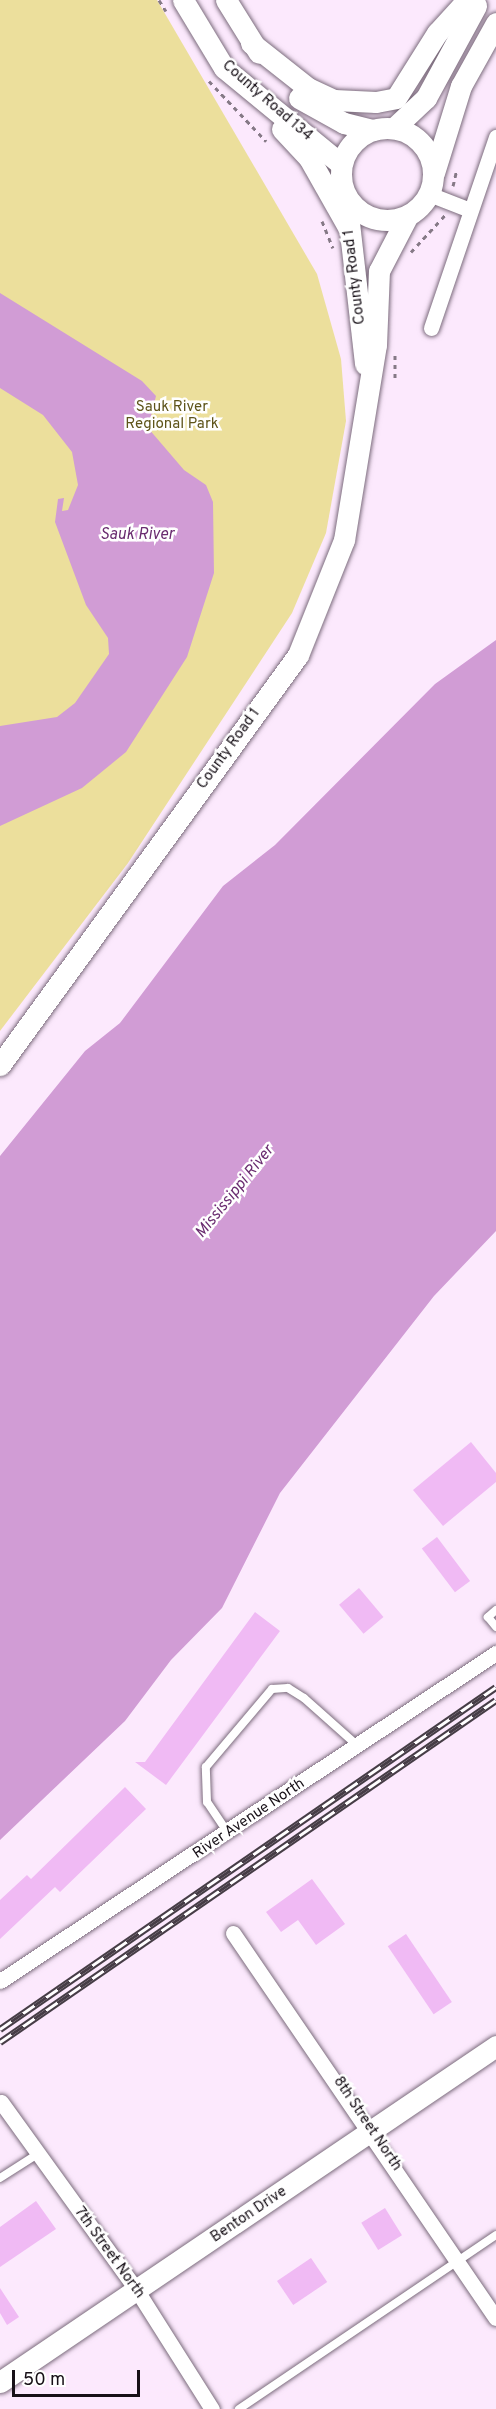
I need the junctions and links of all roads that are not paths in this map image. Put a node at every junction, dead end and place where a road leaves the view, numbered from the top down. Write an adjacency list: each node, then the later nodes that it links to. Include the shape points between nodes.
1 (183, 0): 7 (street, County Road 134)
2 (226, 0): 6 (street)
3 (467, 0): 6 (street, via 437,33 396,98 376,102 334,99 308,87)
4 (479, 0): 8 (street, via 426,98)
5 (496, 23): 12 (street, via 461,86)
6 (251, 43): 9 (street, via 300,99 344,123)
7 (224, 68): 11 (street, County Road 134); 16 (street, via 309,158)
8 (394, 128): 9 (street); 12 (street, via 419,141 430,159)
9 (372, 130): 11 (street, via 352,143)
10 (496, 137): 14 (street)
11 (341, 164): 13 (street)
12 (431, 187): 14 (street, via 448,202); 15 (street)
13 (347, 198): 15 (street, via 368,216); 16 (street, County Road 1)
14 (470, 210): 17 (street)
15 (408, 215): 18 (street, County Road 1, via 379,271)
16 (348, 227): 18 (street, County Road 1)
17 (431, 328)
18 (369, 392): 19 (street, County Road 1, via 344,540 298,655)
19 (0, 1065)
20 (496, 1610): 21 (lane, via 488,1617)
21 (496, 1627)
22 (496, 1653): 23 (street, River Avenue North)
23 (358, 1746): 24 (street, River Avenue North); 24 (lane, via 304,1698 288,1688 272,1689 206,1767 207,1802)
24 (228, 1833): 26 (street, River Avenue North)
25 (233, 1933): 29 (street, 8th Street North)
26 (0, 1981)
27 (496, 2046): 29 (street, Benton Drive)
28 (1, 2102): 30 (street, 7th Street North)
29 (373, 2132): 33 (street, 8th Street North); 34 (street, Benton Drive)
30 (36, 2155): 31 (lane); 34 (street, 7th Street North)
31 (0, 2178)
32 (496, 2235): 33 (lane)
33 (458, 2260): 35 (street, 8th Street North); 38 (lane)
34 (136, 2289): 36 (street, Benton Drive); 37 (street, 7th Street North)
35 (496, 2318)
36 (0, 2382)
37 (212, 2409)
38 (239, 2409)

